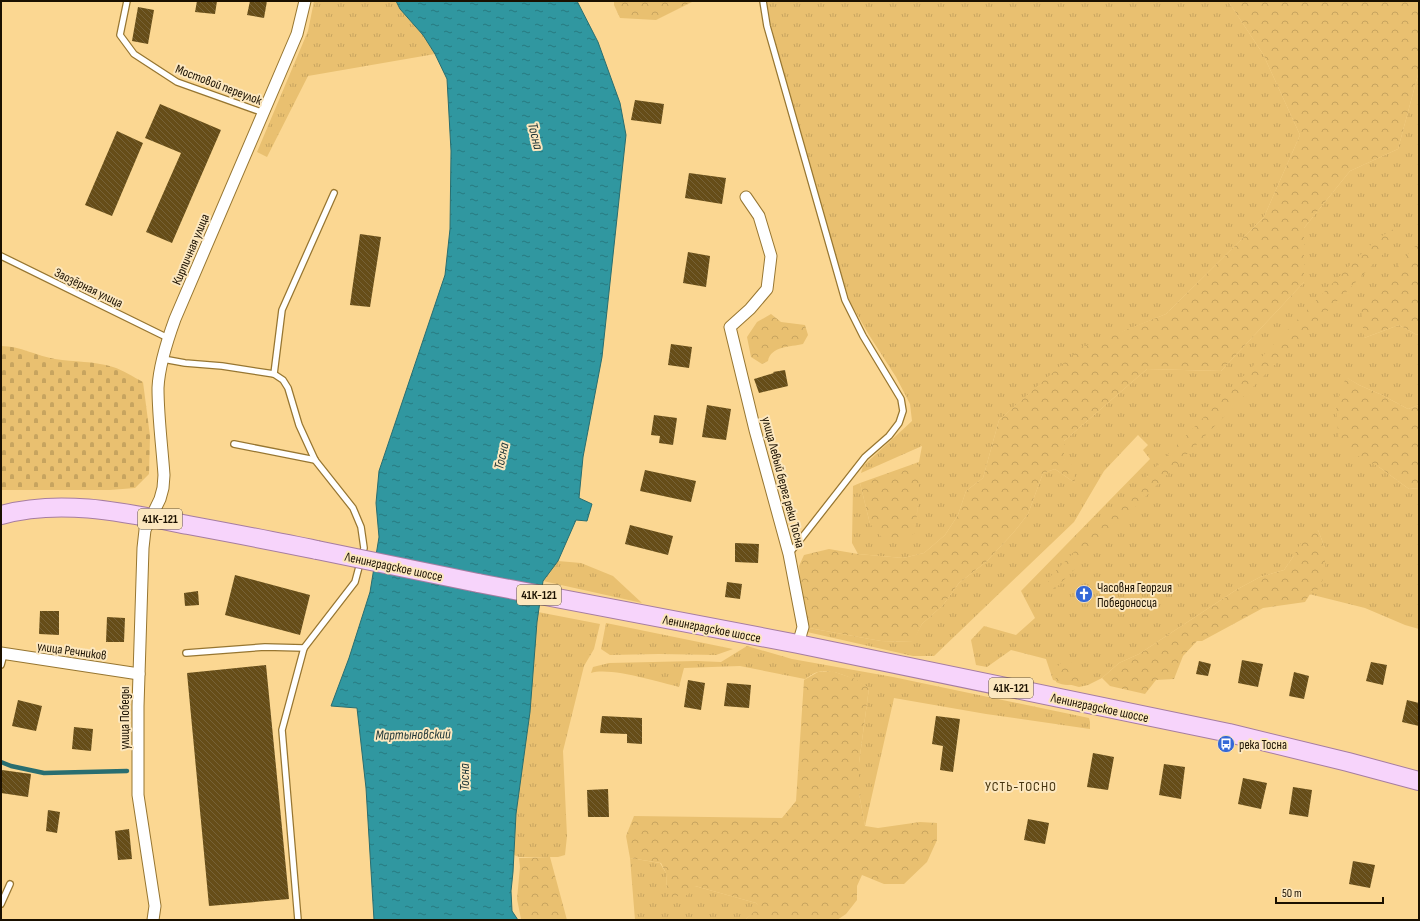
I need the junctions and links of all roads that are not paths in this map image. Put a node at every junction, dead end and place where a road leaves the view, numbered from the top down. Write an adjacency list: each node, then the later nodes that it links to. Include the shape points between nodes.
1 (127, 1): 4 (lane, Мостовой переулок, via 120,35 134,54 177,82)
2 (305, 1): 4 (street, Кирпичная улица, via 297,34)
3 (762, 1): 15 (lane, via 845,300 863,336 901,399 903,411 899,423 889,436 865,457)
4 (264, 113): 8 (street, Кирпичная улица)
5 (334, 193): 10 (lane, via 282,310)
6 (746, 197): 15 (street, улица Левый берег реки Тосна, via 759,216 771,256 768,282 767,289 730,327)
7 (1, 256): 8 (lane, Заозёрная улица)
8 (168, 338): 9 (street, Кирпичная улица)
9 (163, 359): 10 (lane); 14 (street, Кирпичная улица, via 158,388 164,475 160,499)
10 (274, 374): 12 (lane, via 283,380 288,388 299,425)
11 (234, 444): 12 (lane)
12 (315, 460): 17 (lane, via 353,508 361,527 364,548 355,582)
13 (1, 515): 14 (main road, Ленинградское шоссе / 41К-121, via 44,508 94,508)
14 (152, 518): 16 (main road, Ленинградское шоссе / 41К-121, bridge); 20 (street, улица Победы, via 145,530 143,548)
15 (789, 554): 16 (street, улица Левый берег реки Тосна, via 803,627)
16 (798, 644): 21 (main road, Ленинградское шоссе / 41К-121, via 1229,733)
17 (304, 648): 18 (lane, via 265,646); 25 (lane, via 282,730)
18 (186, 653)
19 (2, 657): 20 (street, улица Речников)
20 (139, 674): 24 (street, улица Победы, via 138,795 155,906)
21 (1419, 781)
22 (10, 884): 23 (lane)
23 (1, 904)
24 (153, 920)
25 (298, 920)

